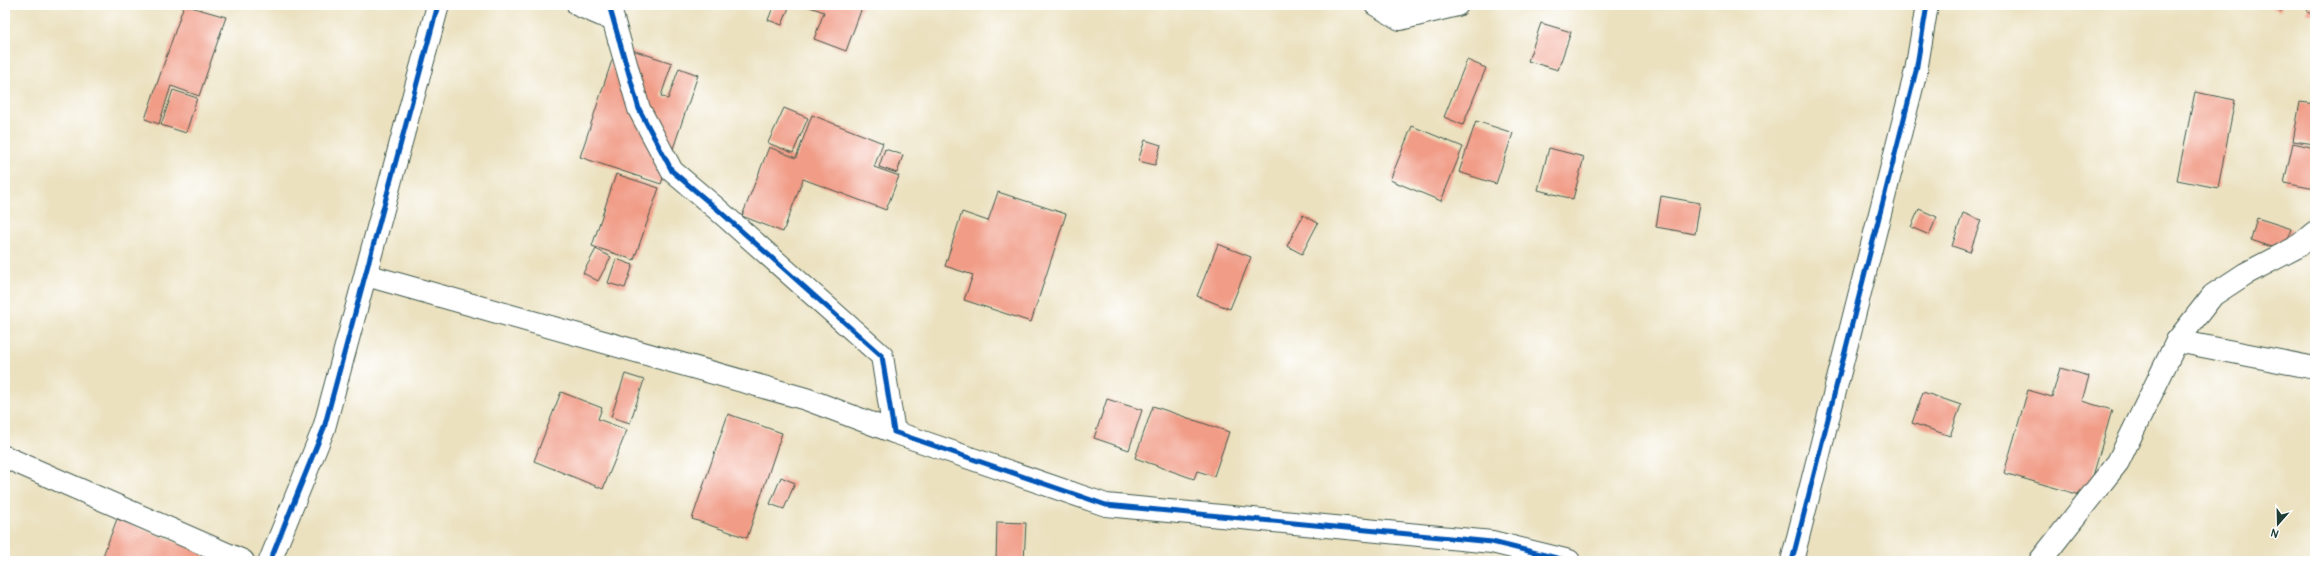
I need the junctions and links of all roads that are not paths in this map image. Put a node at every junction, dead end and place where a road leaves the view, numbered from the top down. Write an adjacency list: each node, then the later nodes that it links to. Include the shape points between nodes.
1 (438, 5): 8 (street)
2 (578, 5): 6 (street)
3 (1376, 5): 4 (street, via 1400,20)
4 (1457, 5)
5 (1928, 5): 16 (street, via 1916,71)
6 (611, 12): 11 (street, via 639,109 672,171 882,356)
7 (2315, 232): 9 (street, via 2297,247 2245,274 2213,295)
8 (366, 275): 11 (street, via 806,399); 14 (street, via 324,428)
9 (2177, 341): 10 (street); 17 (street, via 2118,462)
10 (2315, 368)
11 (894, 432): 15 (street, via 1106,505 1492,542)
12 (5, 457): 13 (street)
13 (243, 561)
14 (270, 561)
15 (1569, 561)
16 (1792, 561)
17 (2040, 561)

